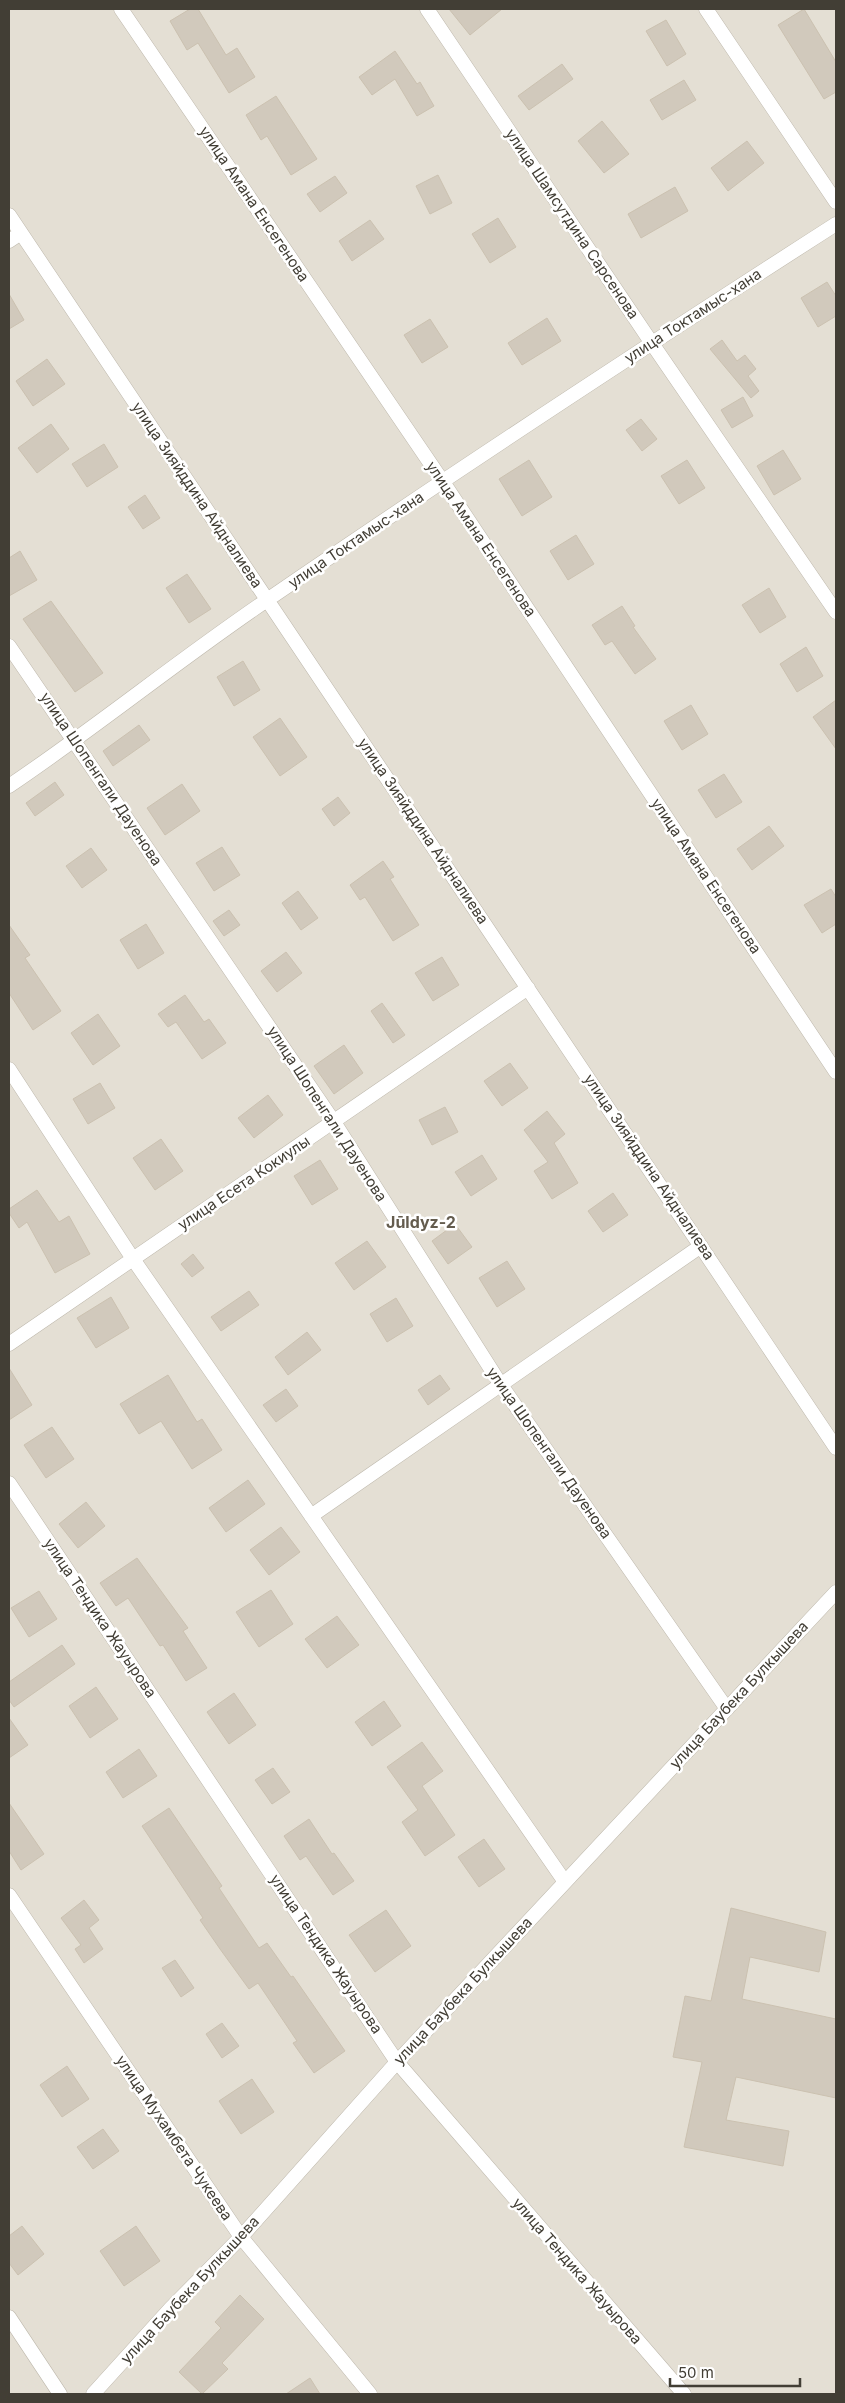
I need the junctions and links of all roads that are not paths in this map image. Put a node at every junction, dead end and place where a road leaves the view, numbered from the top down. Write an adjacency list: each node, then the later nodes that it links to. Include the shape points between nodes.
1 (121, 9): 10 (street, улица Амана Енсегенова)
2 (427, 9): 9 (street, улица Шамсутдина Сарсенова)
3 (706, 9): 4 (street)
4 (836, 202)
5 (9, 215): 7 (street, улица Зияйддина Айдналиева)
6 (836, 224): 9 (street, улица Токтамыс-хана)
7 (21, 232): 8 (street); 11 (street, улица Зияйддина Айдналиева)
8 (9, 241)
9 (651, 342): 10 (street, улица Токтамыс-хана); 12 (street, улица Шамсутдина Сарсенова)
10 (443, 482): 11 (street, улица Токтамыс-хана); 18 (street, улица Амана Енсегенова)
11 (267, 600): 14 (street, улица Токтамыс-хана); 16 (street, улица Зияйддина Айдналиева)
12 (836, 612)
13 (9, 646): 14 (street, улица Шопенгали Дауенова)
14 (76, 741): 15 (street, улица Токтамыс-хана); 19 (street, улица Шопенгали Дауенова)
15 (9, 786)
16 (528, 988): 19 (street, улица Есета Кокиулы); 20 (street, улица Зияйддина Айдналиева)
17 (9, 1069): 21 (street)
18 (836, 1072)
19 (334, 1122): 21 (street, улица Есета Кокиулы); 23 (street, улица Шопенгали Дауенова)
20 (701, 1246): 23 (street); 24 (street, улица Зияйддина Айдналиева)
21 (133, 1259): 22 (street, улица Есета Кокиулы); 26 (street)
22 (9, 1344)
23 (500, 1385): 26 (street); 28 (street, улица Шопенгали Дауенова)
24 (836, 1448)
25 (9, 1483): 31 (street, улица Тендика Жауырова)
26 (311, 1516): 29 (street)
27 (836, 1592): 28 (street, улица Баубека Булкышева)
28 (727, 1709): 29 (street, улица Баубека Булкышева)
29 (565, 1882): 31 (street, улица Баубека Булкышева)
30 (9, 1895): 32 (street, улица Мухамбета Чукеева)
31 (397, 2062): 32 (street, улица Баубека Булкышева); 37 (street, улица Тендика Жауырова)
32 (241, 2237): 35 (street, улица Баубека Булкышева, via 170,2308); 36 (street, улица Мухамбета Чукеева)
33 (9, 2317): 34 (street)
34 (60, 2394)
35 (94, 2394)
36 (370, 2394)
37 (684, 2394)

